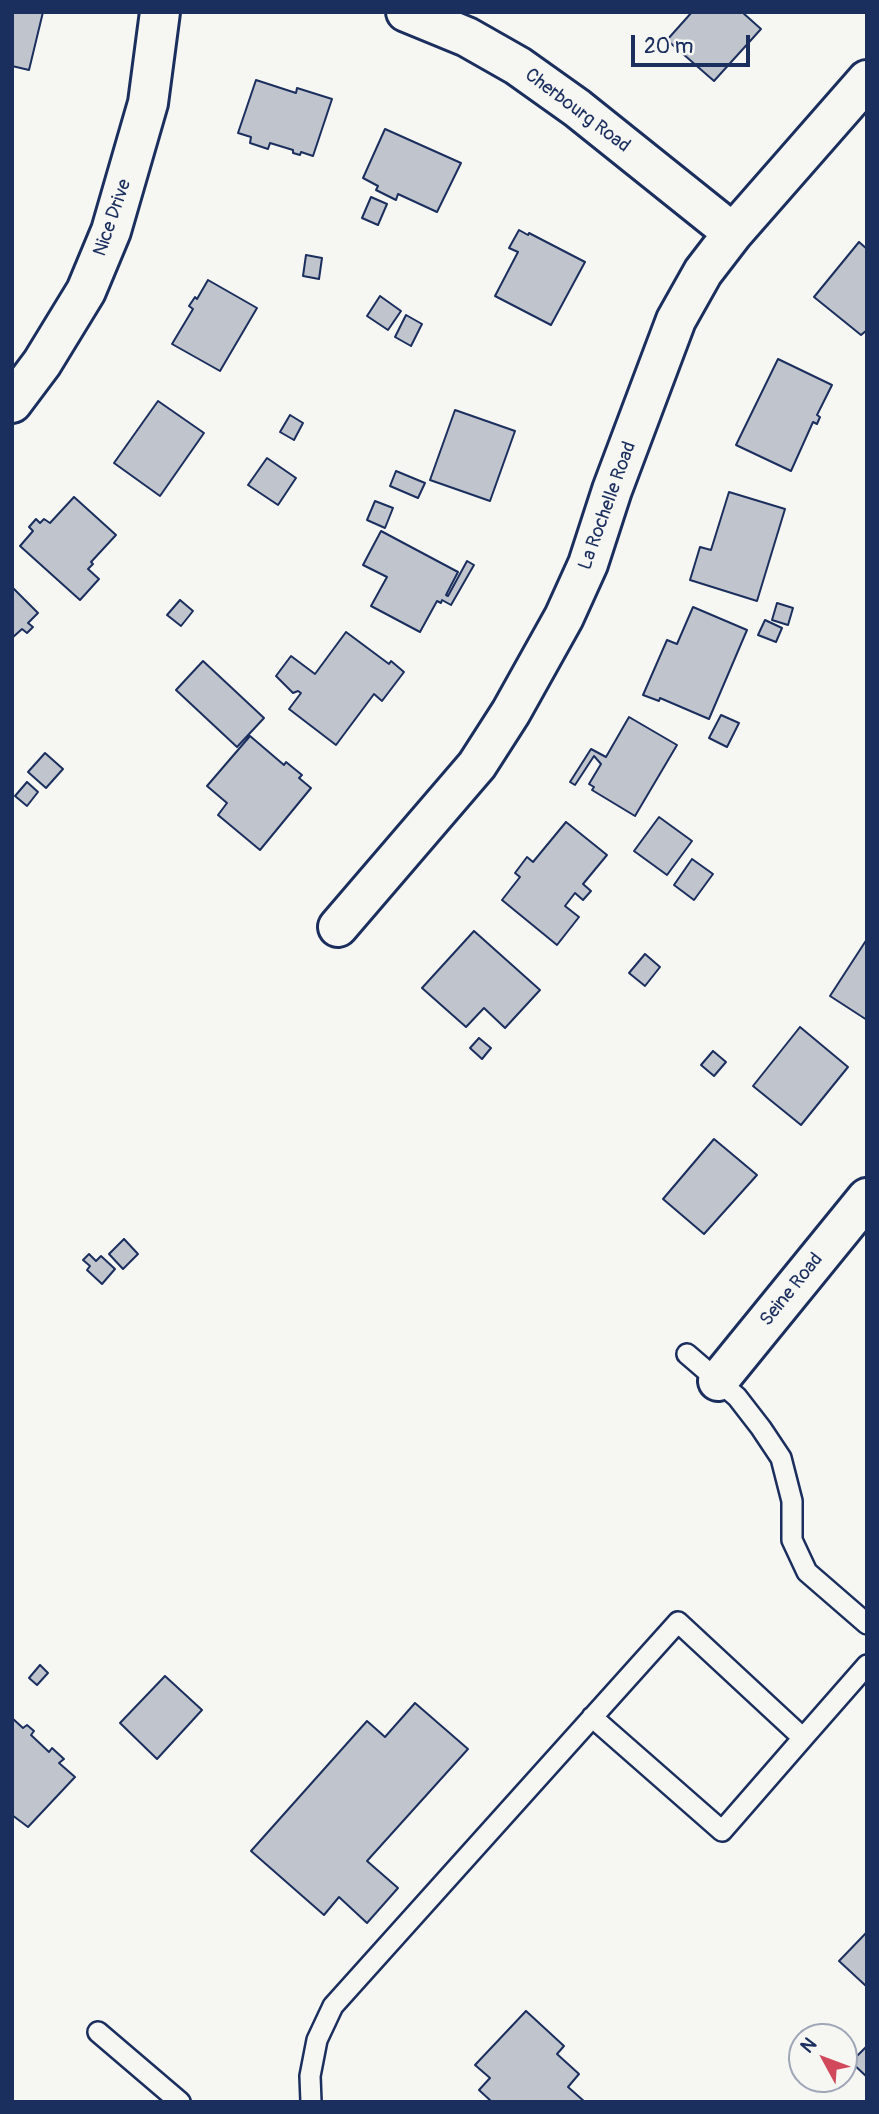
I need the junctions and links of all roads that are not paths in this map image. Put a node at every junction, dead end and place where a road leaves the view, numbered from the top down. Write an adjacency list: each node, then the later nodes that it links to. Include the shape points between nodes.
1 (160, 12): 5 (street, Nice Drive, via 148,103 111,231 86,291)
2 (406, 12): 4 (street, Cherbourg Road, via 467,37 518,66)
3 (867, 80): 4 (street, La Rochelle Road)
4 (733, 233): 6 (street, La Rochelle Road, via 703,272 676,320 588,564 511,712 477,765)
5 (12, 403)
6 (338, 927)
7 (867, 1198): 9 (street, Seine Road)
8 (687, 1354): 9 (lane)
9 (718, 1381): 10 (lane, via 737,1397 781,1458 792,1501 792,1540 807,1572)
10 (867, 1624)
11 (867, 1665): 13 (lane)
12 (592, 1717): 13 (lane, via 722,1831); 13 (lane, via 678,1622); 16 (lane, via 333,2006 317,2040)
13 (803, 1738)
14 (98, 2032): 15 (lane)
15 (180, 2102)
16 (311, 2102)

